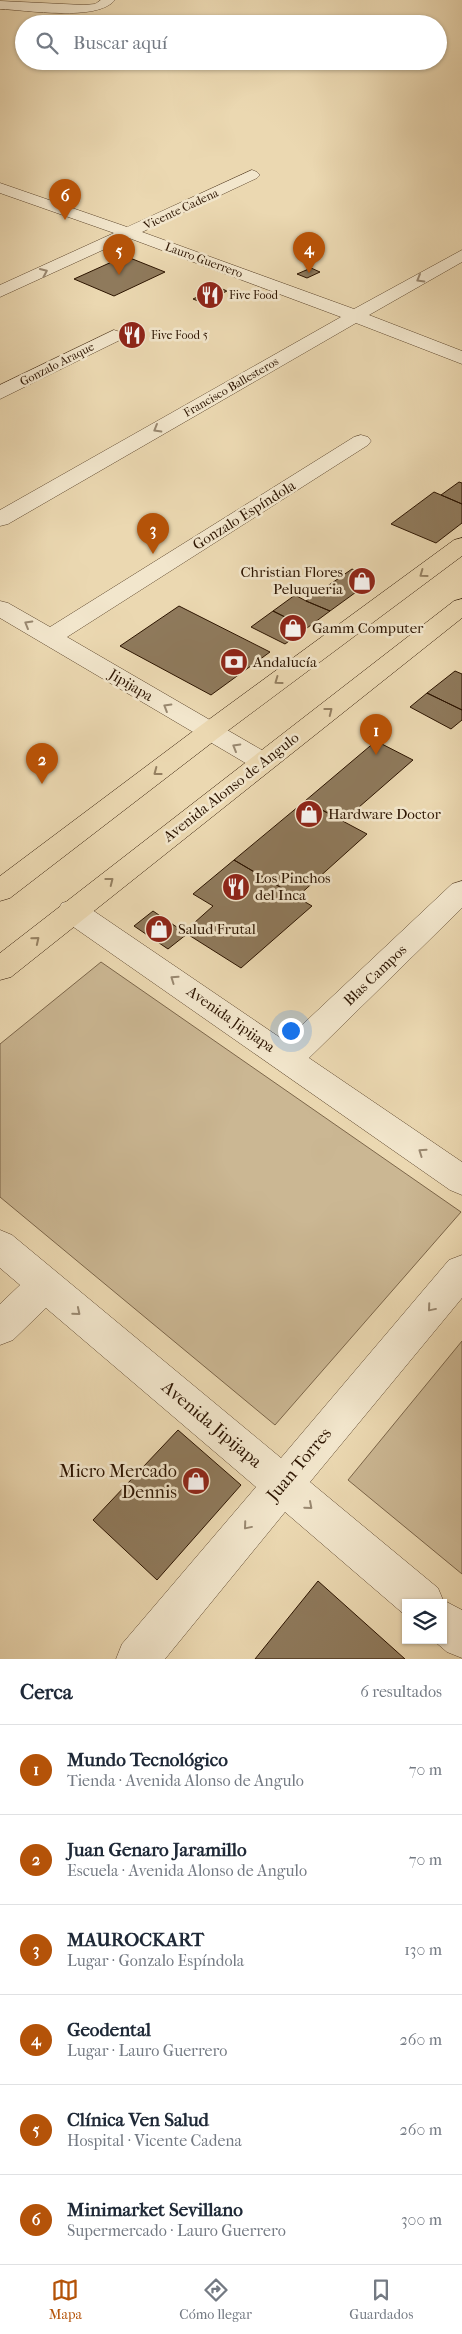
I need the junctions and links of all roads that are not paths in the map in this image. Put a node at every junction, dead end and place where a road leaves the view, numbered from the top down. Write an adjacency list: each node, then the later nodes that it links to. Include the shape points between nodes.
1 (109, 0): 2 (street, via 84,10)
2 (0, 5)
3 (252, 175): 5 (street, Vicente Cadena)
4 (0, 188): 5 (street, Lauro Guerrero)
5 (132, 233): 7 (street, Vicente Cadena, one-way to 5); 8 (street, Lauro Guerrero)
6 (462, 255): 8 (street, Francisco Ballesteros, one-way to 8)
7 (0, 292)
8 (356, 316): 10 (street, Lauro Guerrero); 13 (street, Francisco Ballesteros, one-way to 13)
9 (114, 336): 11 (street, Gonzalo Araque)
10 (462, 358)
11 (0, 393)
12 (361, 441): 17 (street, Gonzalo Espíndola)
13 (0, 519)
14 (462, 545): 18 (main road, one-way to 18)
15 (462, 606): 19 (main road, Avenida Alonso de Angulo, one-way to 15)
16 (0, 608): 17 (street, Jipijapa, one-way to 16)
17 (50, 637): 18 (street, Jipijapa, one-way to 17)
18 (209, 732): 19 (street, Jipijapa, one-way to 18); 20 (main road, one-way to 20)
19 (262, 762): 22 (main road, Avenida Alonso de Angulo, one-way to 19)
20 (0, 891)
21 (462, 891): 24 (street, Blas Campos)
22 (72, 911): 23 (main road, Avenida Alonso de Angulo, one-way to 22); 24 (street, Avenida Jipijapa, one-way to 22)
23 (0, 969)
24 (288, 1058): 25 (street, Avenida Jipijapa, one-way to 24)
25 (462, 1180)
26 (0, 1246): 28 (street, Avenida Jipijapa)
27 (462, 1271): 30 (street, Juan Torres, one-way to 30)
28 (45, 1285): 29 (street); 30 (street, Avenida Jipijapa, one-way to 30)
29 (0, 1328)
30 (283, 1483): 31 (street, Avenida Jipijapa, one-way to 31); 34 (street, Juan Torres, one-way to 34)
31 (417, 1599)
32 (447, 1624): 33 (street)
33 (462, 1637)
34 (136, 1659)

